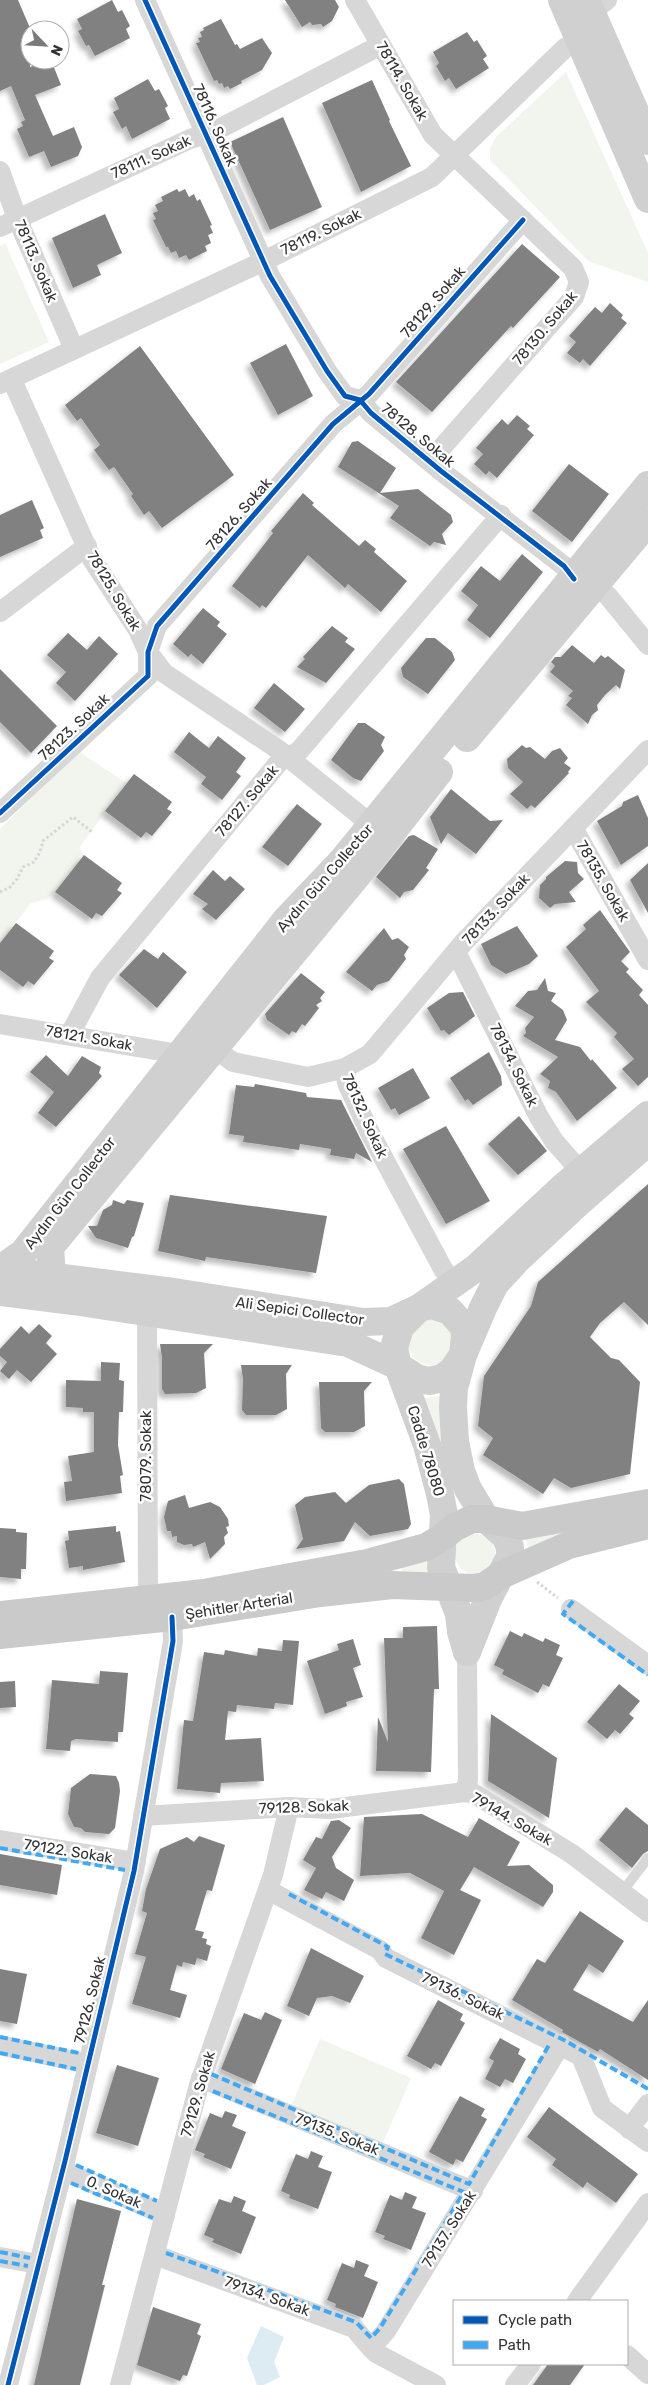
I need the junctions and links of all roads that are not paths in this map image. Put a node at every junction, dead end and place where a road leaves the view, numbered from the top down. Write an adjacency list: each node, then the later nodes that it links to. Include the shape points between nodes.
1 (145, 0): 7 (street, 78116. Sokak)
2 (355, 0): 6 (street, 78114. Sokak)
3 (562, 0): 5 (main road)
4 (595, 4): 8 (main road)
5 (579, 42): 9 (street, 78119. Sokak, via 565,48); 11 (main road)
6 (381, 45): 7 (street, 78111. Sokak); 9 (street, 78114. Sokak, via 433,134)
7 (205, 134): 13 (street, 78111. Sokak); 14 (street, 78116. Sokak)
8 (648, 141)
9 (456, 156): 12 (street, 78130. Sokak); 14 (street, 78119. Sokak, via 432,177)
10 (0, 171): 13 (street, 78113. Sokak)
11 (648, 199)
12 (523, 220): 17 (street, 78129. Sokak, via 369,394); 18 (street, 78130. Sokak, via 576,272 577,292)
13 (9, 223): 15 (street, 78113. Sokak)
14 (264, 261): 15 (street, 78119. Sokak); 17 (street, 78128. Sokak, via 327,371 345,396)
15 (74, 349): 16 (street, 78119. Sokak)
16 (6, 382): 22 (street, 78125. Sokak)
17 (360, 400): 18 (street, 78128. Sokak, via 371,413); 26 (street, 78126. Sokak, via 333,424 157,626)
18 (430, 461): 20 (street, 78128. Sokak)
19 (648, 485): 23 (main road, Aydın Gün Collector)
20 (501, 515): 23 (street, 78128. Sokak); 28 (street, 78127. Sokak, via 299,752)
21 (648, 522): 23 (main road, Aydın Gün Collector)
22 (87, 546): 24 (street); 26 (street, 78125. Sokak)
23 (584, 582): 25 (street, 78128. Sokak, via 608,596); 30 (main road, Aydın Gün Collector, via 536,620); 32 (main road, Aydın Gün Collector, via 419,796)
24 (0, 612)
25 (648, 645)
26 (148, 652): 28 (street, 78125. Sokak, via 164,673); 29 (street, 78123. Sokak, via 148,676)
27 (648, 750): 31 (street, 78133. Sokak)
28 (288, 757): 30 (street, 78125. Sokak, via 362,817); 36 (street, 78127. Sokak, via 280,761 100,978)
29 (0, 813)
30 (375, 821): 32 (main road, Aydın Gün Collector)
31 (573, 828): 33 (street, 78133. Sokak); 34 (street, 78135. Sokak)
32 (371, 848): 37 (main road, Aydın Gün Collector); 38 (main road, Aydın Gün Collector, via 286,920)
33 (456, 952): 39 (street, 78133. Sokak, via 370,1054); 42 (street, 78134. Sokak, via 539,1117 554,1141)
34 (648, 960)
35 (0, 1024): 36 (street, 78121. Sokak)
36 (70, 1034): 38 (street, 78121. Sokak)
37 (214, 1048): 39 (street, 78132. Sokak, via 233,1062 308,1077); 43 (main road, Aydın Gün Collector, via 50,1247)
38 (179, 1054): 45 (main road, Aydın Gün Collector)
39 (345, 1068): 44 (street, 78132. Sokak, via 347,1083 370,1133 443,1269)
40 (648, 1115): 42 (main road, Ali Sepici Collector)
41 (648, 1142): 48 (main road, via 570,1210 495,1284)
42 (581, 1172): 44 (main road, Ali Sepici Collector, via 476,1268)
43 (52, 1276): 45 (main road, Ali Sepici Collector); 46 (main road, Ali Sepici Collector, via 363,1322 391,1321)
44 (454, 1283): 46 (main road, Ali Sepici Collector)
45 (0, 1285): 47 (main road, Ali Sepici Collector)
46 (419, 1308): 48 (main road, via 439,1307 460,1320 465,1337); 49 (main road, via 400,1327 396,1338 394,1348)
47 (147, 1312): 49 (main road, Ali Sepici Collector, via 348,1343); 56 (street, 78079. Sokak)
48 (463, 1355): 49 (main road, via 452,1372 442,1378 417,1378); 51 (main road, Cadde 78080, via 454,1388 455,1440 468,1489)
49 (398, 1366): 53 (main road, Cadde 78080, via 427,1445 440,1494 444,1514)
50 (648, 1503): 51 (main road, via 522,1526)
51 (486, 1519): 53 (main road, via 463,1522); 54 (main road, via 505,1536 510,1547 510,1557)
52 (648, 1526): 54 (main road, via 568,1545)
53 (443, 1537): 55 (main road, via 441,1567); 56 (main road, Şehitler Arterial, via 426,1547 367,1563 236,1588)
54 (501, 1575): 55 (main road, via 485,1586); 61 (main road)
55 (449, 1586): 59 (main road, Şehitler Arterial, via 383,1586 320,1593); 61 (main road)
56 (148, 1600): 58 (main road, Şehitler Arterial)
57 (566, 1605): 62 (street)
58 (0, 1615)
59 (172, 1617): 60 (main road, Şehitler Arterial); 65 (street, 79126. Sokak, via 173,1641)
60 (0, 1635)
61 (467, 1652): 63 (street, 79144. Sokak, via 468,1780)
62 (648, 1665)
63 (465, 1792): 64 (street, 79128. Sokak, via 330,1809); 70 (street, 79144. Sokak, via 473,1793 572,1854)
64 (289, 1807): 65 (street, 79128. Sokak); 69 (street, 79129. Sokak)
65 (143, 1816): 68 (street, 79126. Sokak)
66 (0, 1840): 68 (street, 79122. Sokak)
67 (648, 1858): 70 (lane)
68 (136, 1862): 74 (street, 79126. Sokak)
69 (268, 1890): 72 (street, 79136. Sokak, via 380,1950 386,1958); 75 (street, 79129. Sokak)
70 (622, 1892): 71 (street, 79144. Sokak)
71 (648, 1912)
72 (561, 2044): 77 (street, 79136. Sokak, via 581,2056 602,2108); 80 (street, 79137. Sokak)
73 (0, 2045): 74 (street)
74 (88, 2064): 79 (street, 79126. Sokak)
75 (201, 2078): 80 (street, 79135. Sokak); 82 (street, 79129. Sokak)
76 (648, 2104): 77 (street)
77 (629, 2128): 78 (street, 79136. Sokak)
78 (648, 2142)
79 (63, 2170): 82 (street, 0. Sokak); 85 (street, 79126. Sokak)
80 (473, 2191): 87 (street, 79137. Sokak, via 386,2331)
81 (648, 2203): 86 (street)
82 (165, 2216): 83 (street, 79129. Sokak)
83 (155, 2255): 87 (street, 79134. Sokak, via 354,2328); 92 (street, 79129. Sokak)
84 (0, 2257): 85 (street)
85 (38, 2264): 91 (street, 79126. Sokak)
86 (578, 2300)
87 (371, 2348): 93 (street)
88 (628, 2356): 90 (street)
89 (530, 2365): 94 (street)
90 (648, 2374)
91 (8, 2385)
92 (120, 2385)
93 (436, 2385)
94 (515, 2385)

